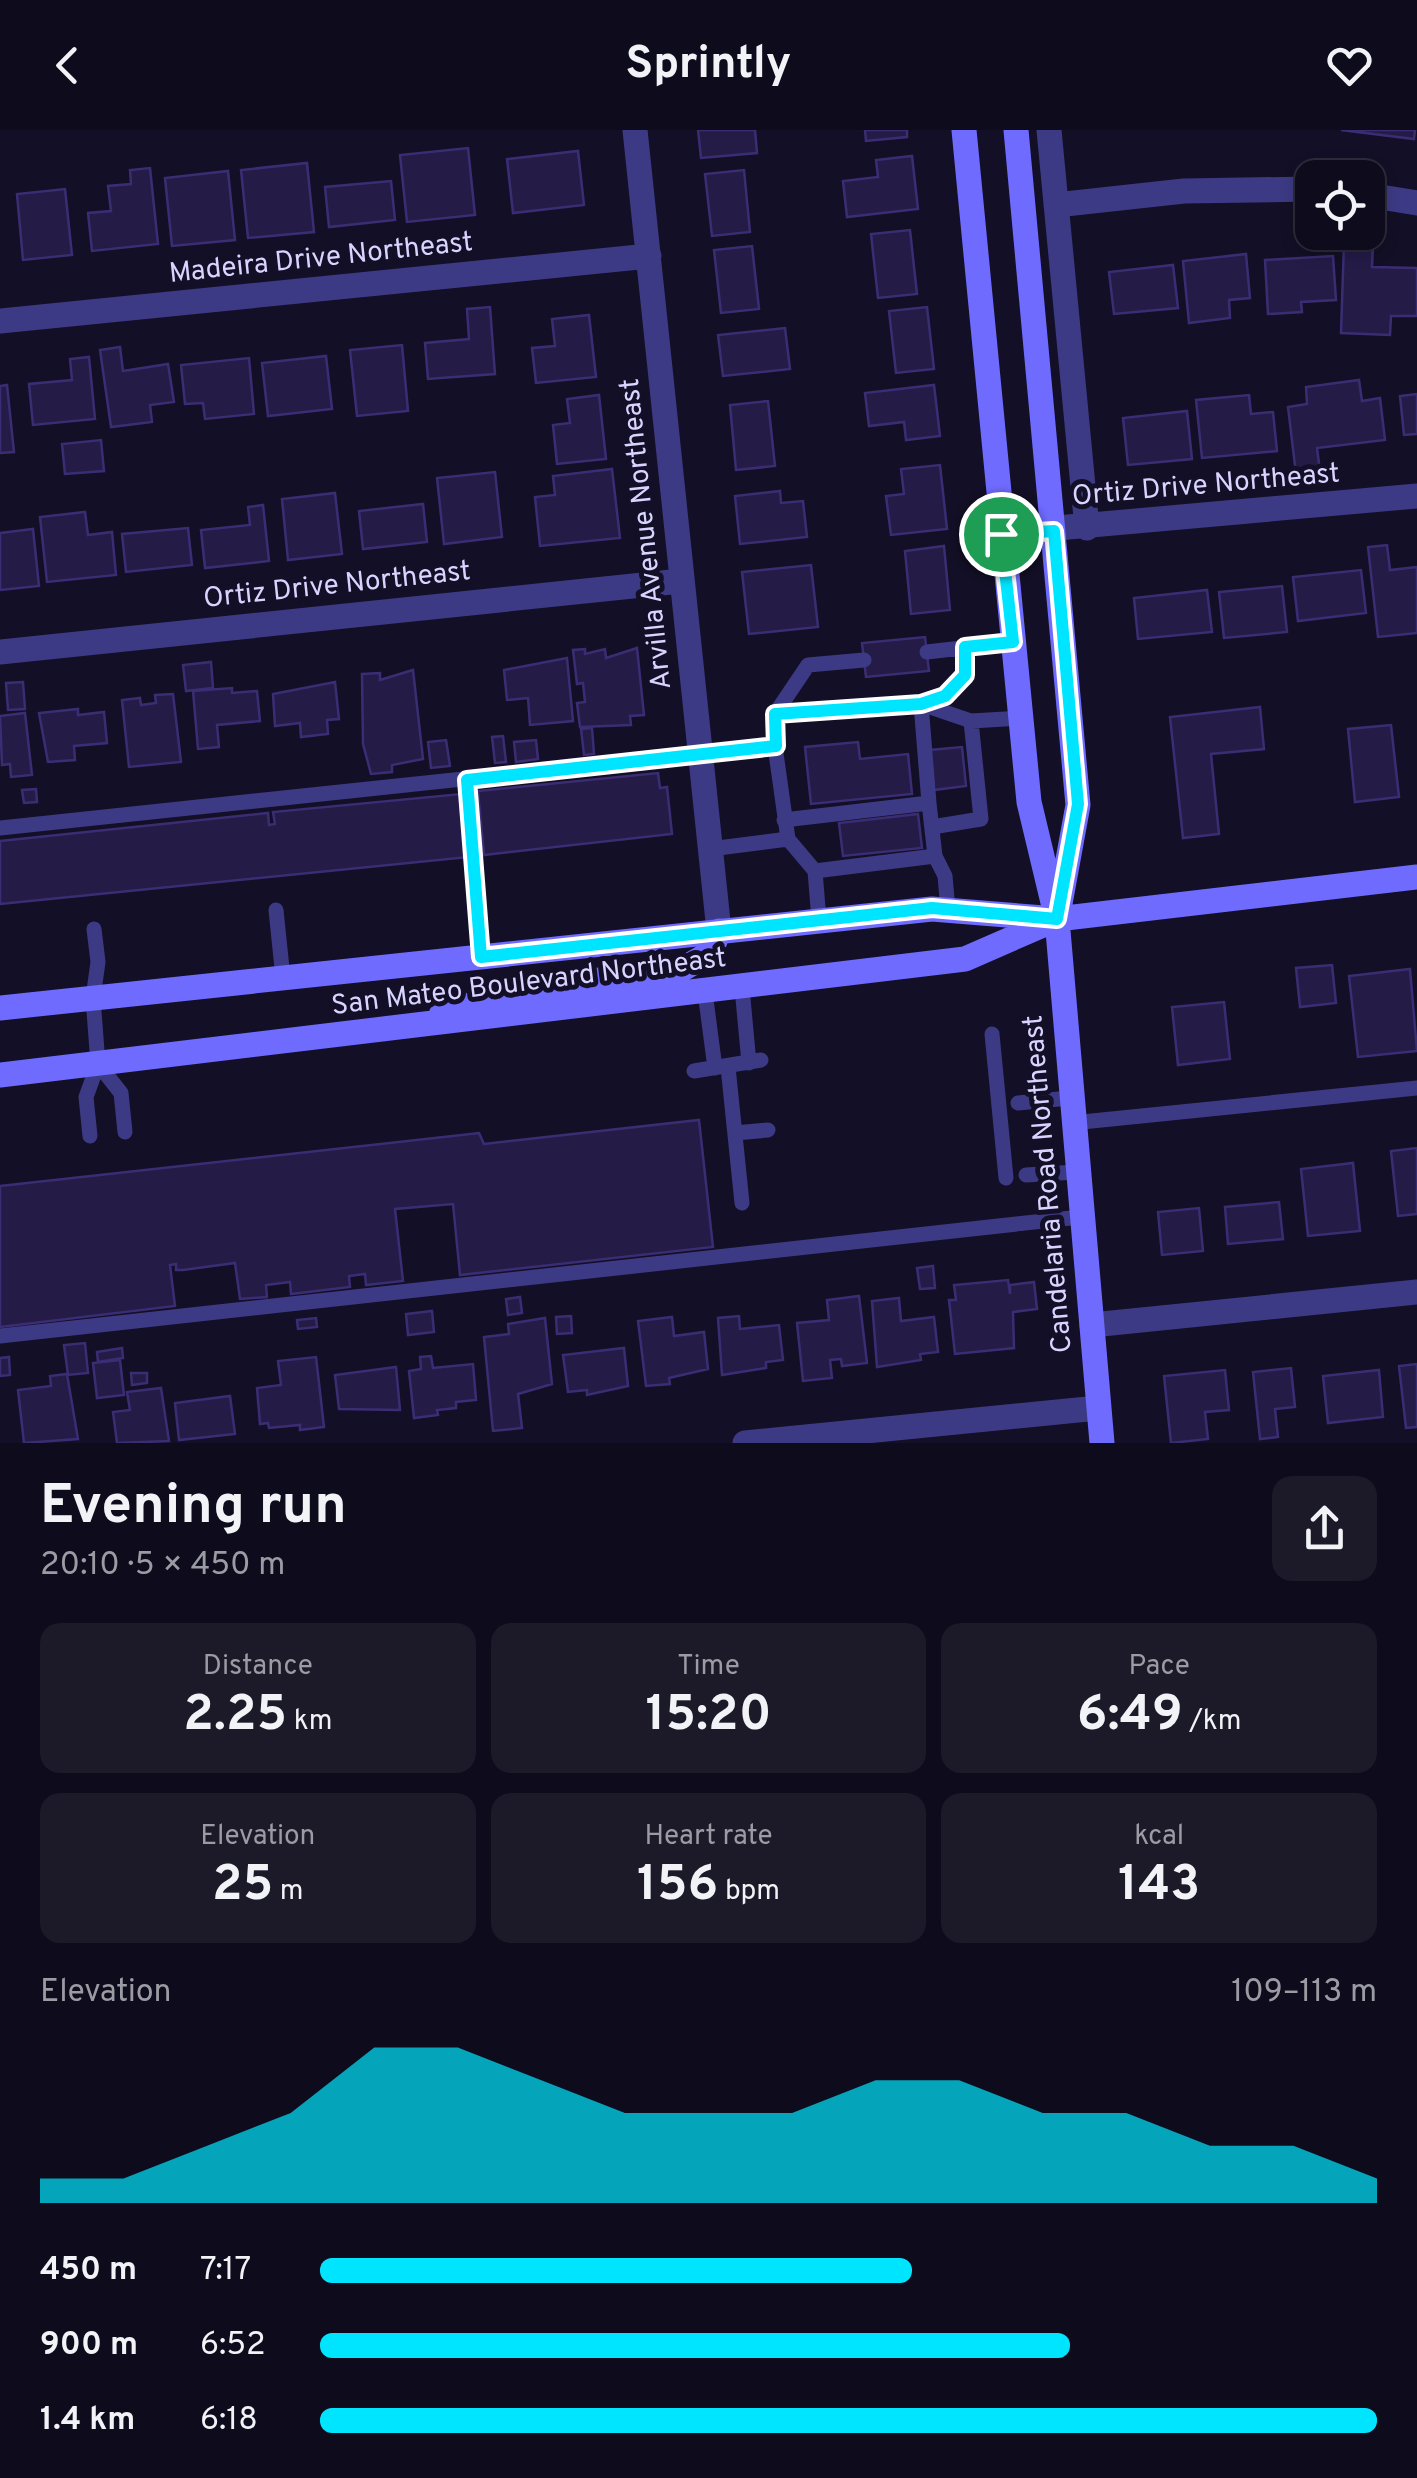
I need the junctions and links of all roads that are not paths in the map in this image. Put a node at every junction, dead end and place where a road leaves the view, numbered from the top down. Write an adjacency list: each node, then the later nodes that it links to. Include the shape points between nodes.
1 (635, 130): 9 (street, Arvilla Avenue Northeast)
2 (964, 130): 14 (main road, Candelaria Road Northeast)
3 (1016, 130): 13 (main road, Candelaria Road Northeast)
4 (1049, 130): 8 (street)
5 (1295, 190): 8 (street, via 1184,191)
6 (1385, 197): 7 (street)
7 (1417, 202)
8 (1056, 205): 12 (street)
9 (649, 256): 10 (street, Madeira Drive Northeast); 15 (street, Arvilla Avenue Northeast)
10 (0, 321)
11 (1417, 496): 12 (street, Ortiz Drive Northeast)
12 (1087, 528): 13 (street, Ortiz Drive Northeast)
13 (1054, 531): 14 (street, Ortiz Drive Northeast); 39 (main road, Candelaria Road Northeast, via 1078,804)
14 (1001, 534): 16 (main road, Candelaria Road Northeast)
15 (681, 581): 18 (street, Ortiz Drive Northeast); 26 (street, Arvilla Avenue Northeast)
16 (1013, 642): 17 (lane); 23 (main road, Candelaria Road Northeast)
17 (965, 647): 19 (lane); 21 (lane, via 965,675 945,696)
18 (0, 652)
19 (927, 652)
20 (864, 660): 22 (lane, via 808,666)
21 (921, 704): 22 (lane); 24 (lane); 28 (lane)
22 (775, 714): 25 (lane)
23 (1020, 718): 24 (lane); 39 (main road, Candelaria Road Northeast, via 1028,802)
24 (970, 721): 30 (lane, via 982,819)
25 (776, 746): 26 (lane); 29 (lane)
26 (700, 756): 27 (lane); 33 (street, Arvilla Avenue Northeast)
27 (467, 780): 31 (lane); 43 (lane)
28 (929, 803): 29 (lane); 30 (lane)
29 (784, 820): 32 (lane)
30 (932, 826): 34 (lane)
31 (0, 828)
32 (788, 839): 33 (lane); 35 (lane)
33 (710, 849): 42 (street, Arvilla Avenue Northeast)
34 (935, 856): 35 (lane); 38 (lane)
35 (815, 871): 40 (lane)
36 (1417, 877): 39 (main road, San Mateo Boulevard Northeast)
37 (276, 910): 44 (lane)
38 (948, 910): 39 (main road, San Mateo Boulevard Northeast); 40 (main road, San Mateo Boulevard Northeast)
39 (1057, 919): 45 (main road, San Mateo Boulevard Northeast, via 965,959); 57 (main road, Candelaria Road Northeast)
40 (820, 920): 42 (main road, San Mateo Boulevard Northeast)
41 (94, 929): 47 (lane)
42 (719, 931): 43 (main road, San Mateo Boulevard Northeast); 49 (main road, via 710,952 681,970 510,991)
43 (481, 957): 44 (main road, San Mateo Boulevard Northeast)
44 (283, 978): 47 (main road, San Mateo Boulevard Northeast)
45 (742, 988): 46 (main road, San Mateo Boulevard Northeast); 52 (lane, via 755,1062)
46 (706, 992): 49 (main road, San Mateo Boulevard Northeast); 52 (lane)
47 (92, 998): 48 (main road, San Mateo Boulevard Northeast); 51 (lane)
48 (0, 1008)
49 (408, 1029): 51 (main road, San Mateo Boulevard Northeast)
50 (992, 1034): 64 (lane)
51 (98, 1064): 54 (main road, San Mateo Boulevard Northeast); 59 (lane, via 120,1093); 61 (lane, via 86,1097)
52 (722, 1068): 53 (lane); 60 (lane)
53 (694, 1070)
54 (0, 1075)
55 (1417, 1088): 57 (lane)
56 (1018, 1103): 57 (lane)
57 (1070, 1110): 62 (main road, Candelaria Road Northeast)
58 (768, 1130): 60 (lane)
59 (125, 1132)
60 (735, 1133): 65 (lane)
61 (90, 1136)
62 (1076, 1172): 63 (lane); 66 (main road, Candelaria Road Northeast)
63 (1026, 1176)
64 (1006, 1178)
65 (742, 1202)
66 (1080, 1218): 68 (main road, Candelaria Road Northeast); 69 (lane)
67 (1417, 1292): 68 (street)
68 (1092, 1325): 70 (main road, Candelaria Road Northeast)
69 (0, 1336)
70 (1098, 1408): 71 (street); 72 (main road, Candelaria Road Northeast)
71 (745, 1443)
72 (1102, 1443)

